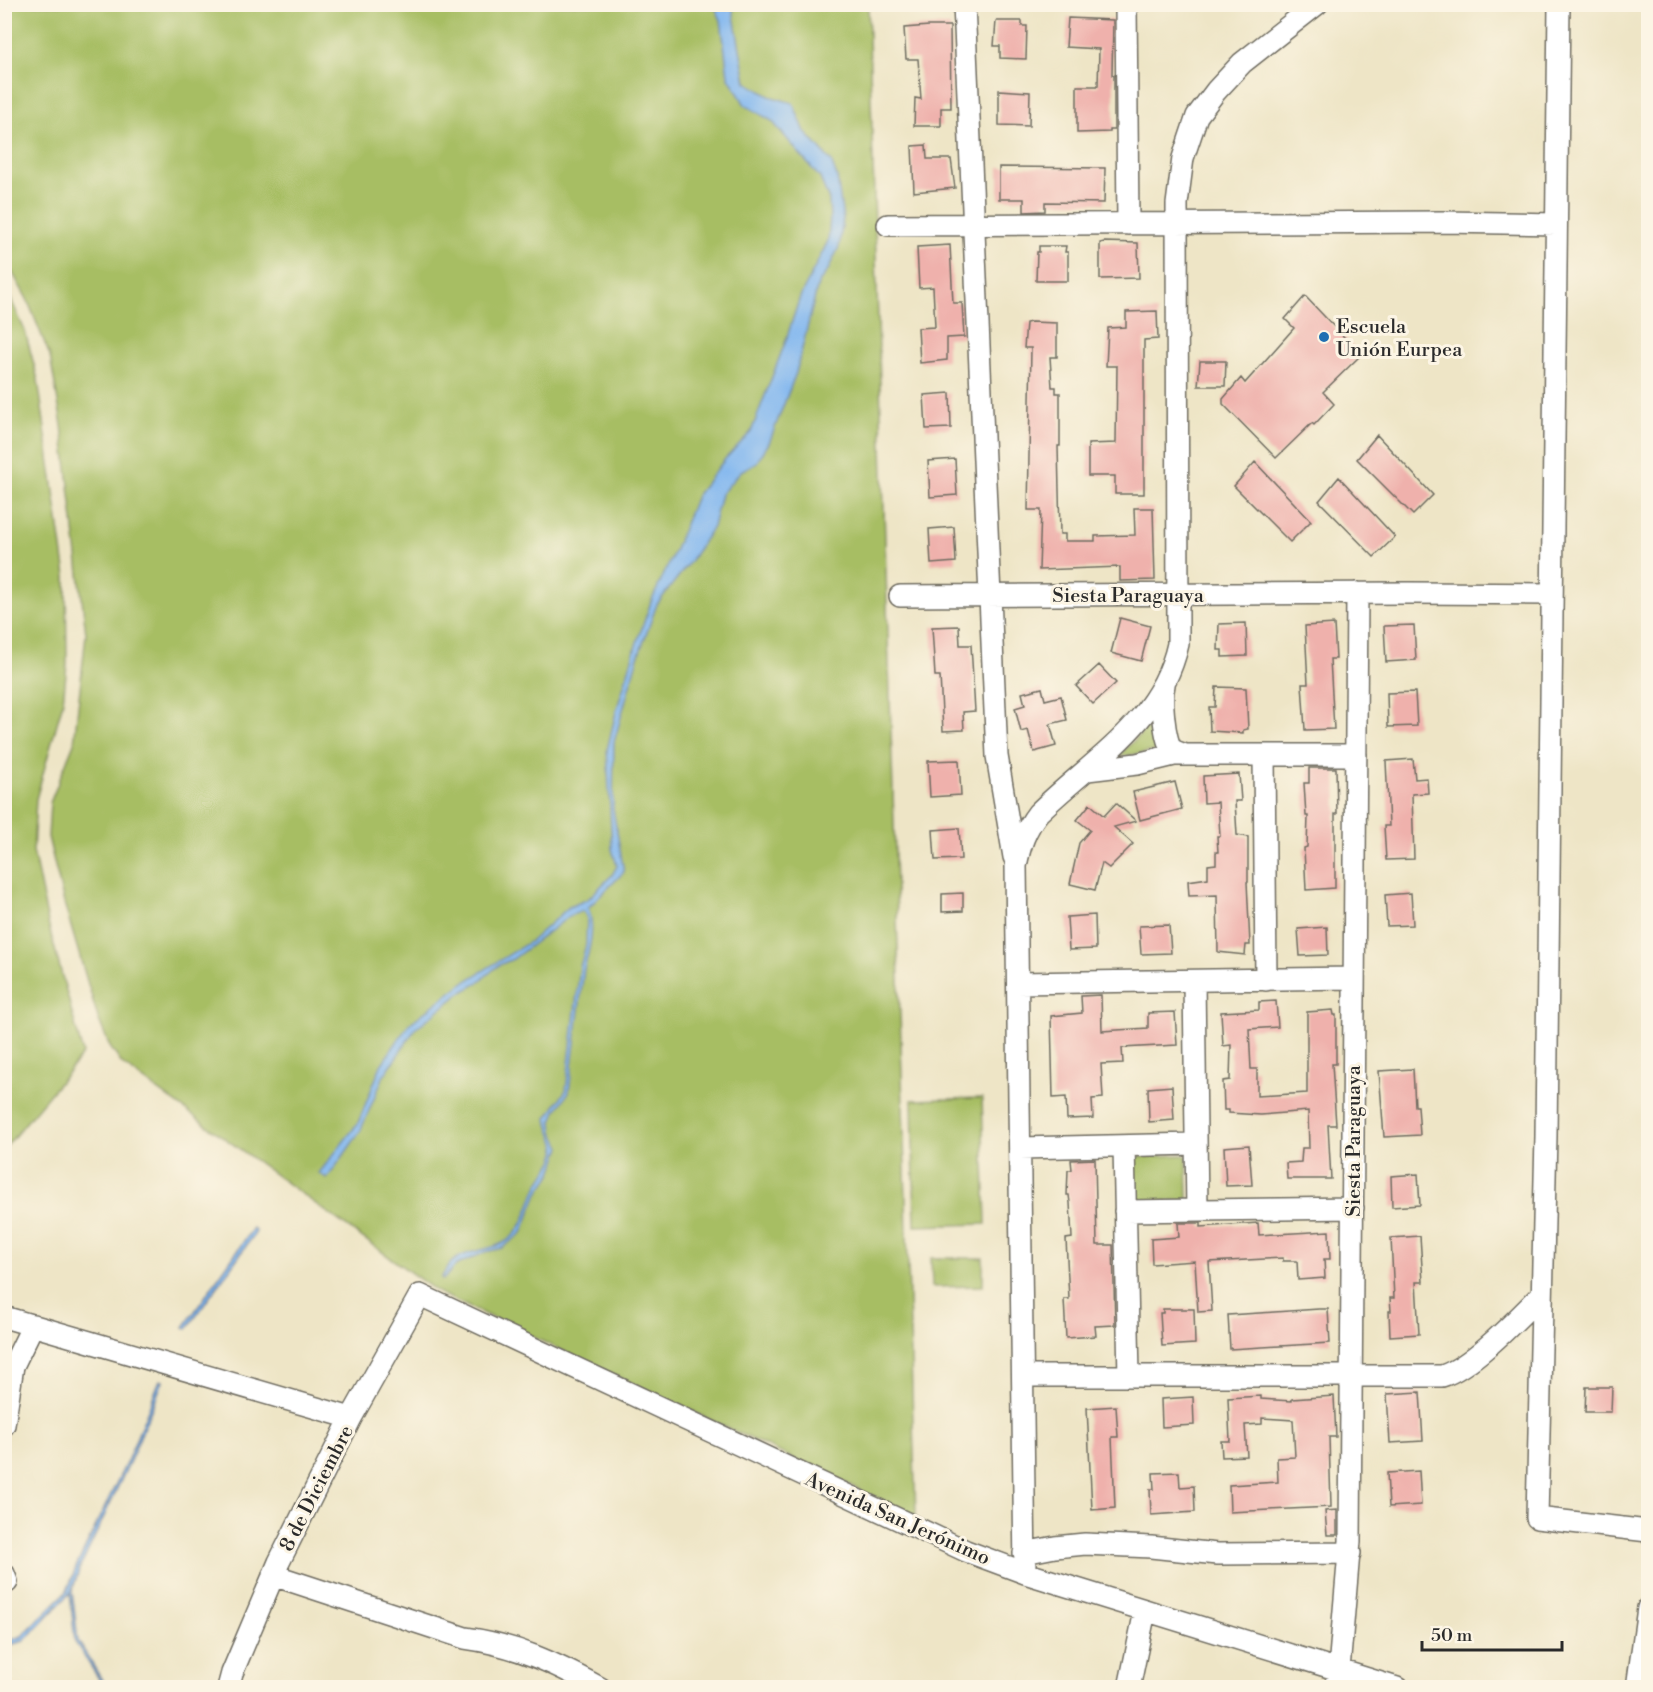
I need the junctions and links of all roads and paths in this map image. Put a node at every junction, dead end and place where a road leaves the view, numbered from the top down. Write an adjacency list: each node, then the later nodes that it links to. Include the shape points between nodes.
1 (964, 4): 9 (street)
2 (1126, 4): 5 (street)
3 (1317, 4): 6 (street, via 1242,63 1197,116 1183,158)
4 (1559, 4): 7 (street)
5 (1128, 224): 6 (street); 9 (street)
6 (1177, 224): 7 (street); 11 (street)
7 (1556, 224): 12 (street)
8 (888, 225): 9 (street)
9 (974, 225): 14 (street)
10 (1356, 593): 11 (street, Siesta Paraguaya); 12 (street, Siesta Paraguaya); 18 (street, Siesta Paraguaya)
11 (1177, 594): 14 (street, Siesta Paraguaya); 15 (street, via 1178,645)
12 (1552, 594): 31 (street)
13 (900, 596): 14 (street, Siesta Paraguaya)
14 (990, 596): 20 (street, via 997,756)
15 (1165, 684): 16 (street, via 1162,700 1169,744 1175,752); 19 (street, via 1143,718)
16 (1185, 755): 17 (street); 19 (street)
17 (1264, 755): 18 (street); 22 (street)
18 (1356, 755): 21 (street, Siesta Paraguaya)
19 (1087, 770): 20 (street, via 1055,796 1027,827)
20 (1016, 866): 24 (street)
21 (1354, 978): 22 (street); 28 (street, Siesta Paraguaya)
22 (1266, 980): 23 (street)
23 (1194, 981): 24 (street); 25 (street)
24 (1018, 983): 27 (street)
25 (1196, 1144): 26 (street); 29 (street)
26 (1124, 1146): 27 (street); 30 (street)
27 (1020, 1148): 35 (street)
28 (1353, 1208): 29 (street); 37 (street, Siesta Paraguaya)
29 (1197, 1210): 30 (street)
30 (1125, 1211): 36 (street)
31 (1542, 1293): 37 (street, via 1507,1329 1454,1372 1442,1376); 40 (street, via 1537,1518)
32 (420, 1295): 38 (street, 8 de Diciembre); 42 (street, Avenida San Jerónimo, via 966,1551)
33 (4, 1317): 34 (street)
34 (33, 1325): 38 (street); 39 (street, via 13,1366)
35 (1023, 1376): 36 (street); 42 (street)
36 (1129, 1376): 37 (street)
37 (1352, 1376): 41 (street, Siesta Paraguaya)
38 (351, 1418): 43 (street, 8 de Diciembre)
39 (4, 1425)
40 (1648, 1531)
41 (1350, 1553): 42 (street, via 1218,1554 1085,1544 1055,1547); 46 (street, Siesta Paraguaya)
42 (1025, 1563): 45 (street, Avenida San Jerónimo)
43 (273, 1575): 47 (street, 8 de Diciembre); 48 (street, via 465,1638 522,1650)
44 (1648, 1608): 51 (street)
45 (1145, 1611): 46 (street, Avenida San Jerónimo); 49 (street)
46 (1337, 1678): 50 (street, Avenida San Jerónimo)
47 (228, 1688)
48 (600, 1688)
49 (1129, 1688)
50 (1397, 1688)
51 (1637, 1688)

